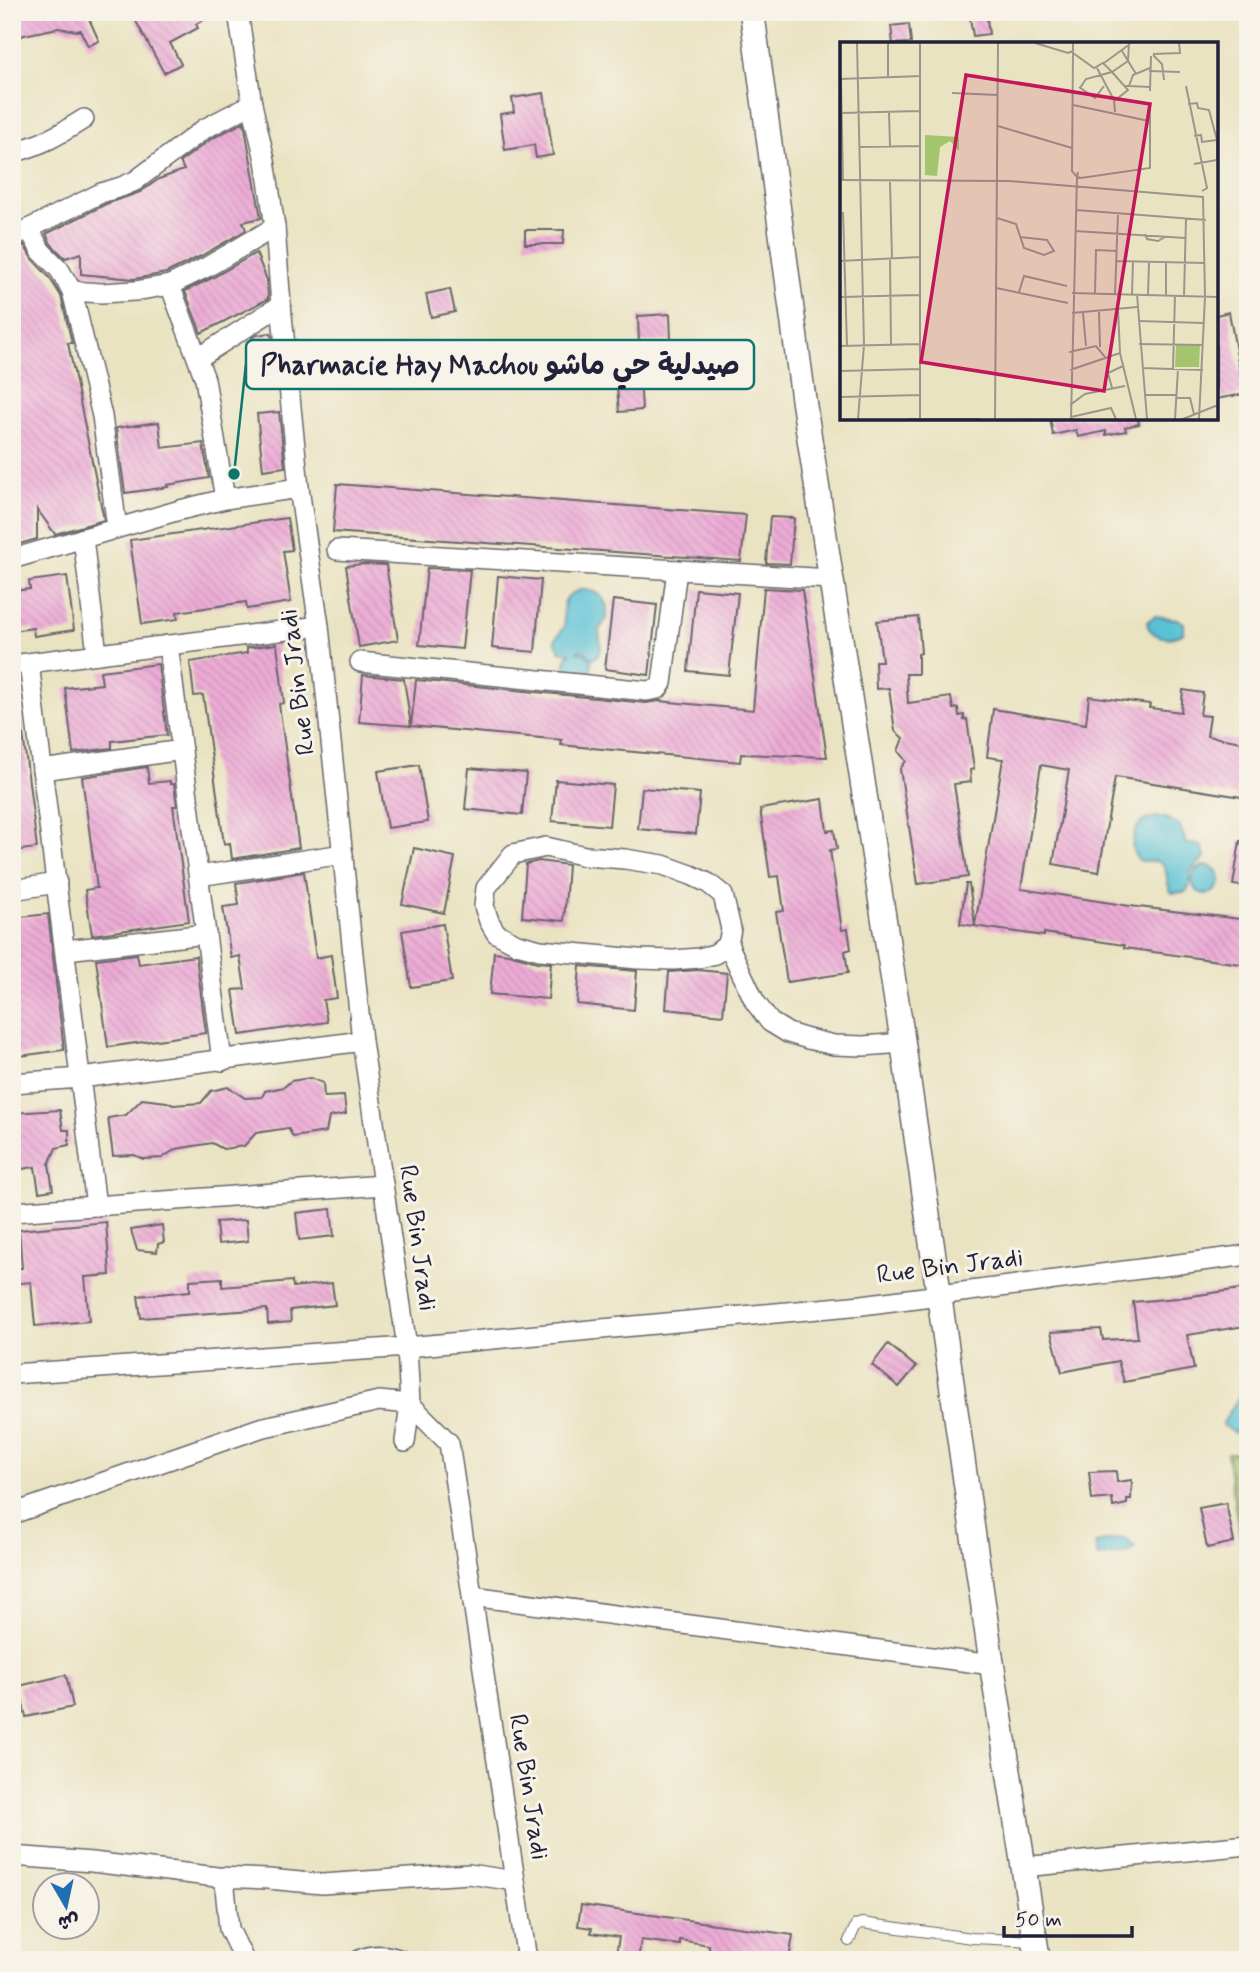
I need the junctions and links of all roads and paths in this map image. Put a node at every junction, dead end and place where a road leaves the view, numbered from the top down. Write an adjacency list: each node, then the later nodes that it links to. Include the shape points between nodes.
1 (238, 12): 3 (street, Rue Bin Jradi)
2 (752, 12): 19 (street)
3 (252, 104): 6 (street, Rue Bin Jradi); 7 (street, via 204,129 135,181)
4 (84, 119): 5 (street, via 47,142)
5 (12, 153)
6 (275, 227): 8 (street); 10 (street, Rue Bin Jradi)
7 (17, 232): 9 (street, via 59,269)
8 (170, 285): 9 (street, via 135,291); 11 (street)
9 (72, 291): 14 (street, via 102,416)
10 (281, 305): 11 (street); 12 (street, Rue Bin Jradi)
11 (198, 358): 13 (street)
12 (299, 488): 13 (street); 20 (street, Rue Bin Jradi)
13 (225, 499): 14 (street)
14 (117, 528): 15 (street)
15 (82, 538): 17 (street); 22 (street)
16 (337, 550): 18 (street)
17 (12, 559)
18 (677, 570): 19 (street); 23 (street, via 658,689)
19 (831, 579): 35 (street)
20 (319, 626): 21 (street); 27 (street, Rue Bin Jradi)
21 (168, 645): 22 (street); 25 (street)
22 (97, 654): 24 (street)
23 (360, 663)
24 (21, 664): 26 (street)
25 (182, 750): 26 (street); 28 (street)
26 (42, 770): 29 (street)
27 (343, 854): 28 (street); 34 (street, Rue Bin Jradi)
28 (199, 876): 31 (street)
29 (57, 883): 30 (street); 33 (street)
30 (12, 890)
31 (206, 934): 33 (street); 36 (street)
32 (728, 944): 32 (street, via 732,929 723,895 691,874 663,866 547,847 513,854 486,888 484,906 496,933 540,950 674,960 715,954); 35 (street, via 755,1002 770,1022 808,1040 834,1045)
33 (66, 950): 37 (street)
34 (362, 1041): 36 (street); 39 (street, Rue Bin Jradi)
35 (903, 1043): 43 (street)
36 (222, 1061): 37 (street)
37 (80, 1078): 38 (street); 40 (street)
38 (12, 1083)
39 (383, 1185): 40 (street); 44 (street, Rue Bin Jradi)
40 (96, 1206): 41 (street)
41 (12, 1212)
42 (1248, 1255): 43 (street, Rue Bin Jradi)
43 (940, 1294): 44 (street, Rue Bin Jradi); 50 (street)
44 (407, 1347): 45 (street, Rue Bin Jradi); 46 (street, Rue Bin Jradi)
45 (12, 1374)
46 (410, 1404): 47 (street); 48 (street, via 379,1401 260,1428); 49 (street, Rue Bin Jradi, via 449,1443)
47 (405, 1442)
48 (12, 1514)
49 (472, 1595): 50 (street); 55 (street, Rue Bin Jradi)
50 (992, 1665): 53 (street)
51 (1248, 1845): 53 (street)
52 (12, 1856): 54 (street)
53 (1023, 1867): 57 (street)
54 (224, 1877): 55 (street, via 322,1884 469,1874); 58 (street, via 229,1929)
55 (515, 1881): 61 (street, Rue Bin Jradi)
56 (849, 1941): 57 (lane, via 856,1925 862,1923)
57 (1036, 1951)
58 (238, 1957)
59 (359, 1960): 60 (street, via 372,1954)
60 (401, 1960)
61 (527, 1960)

